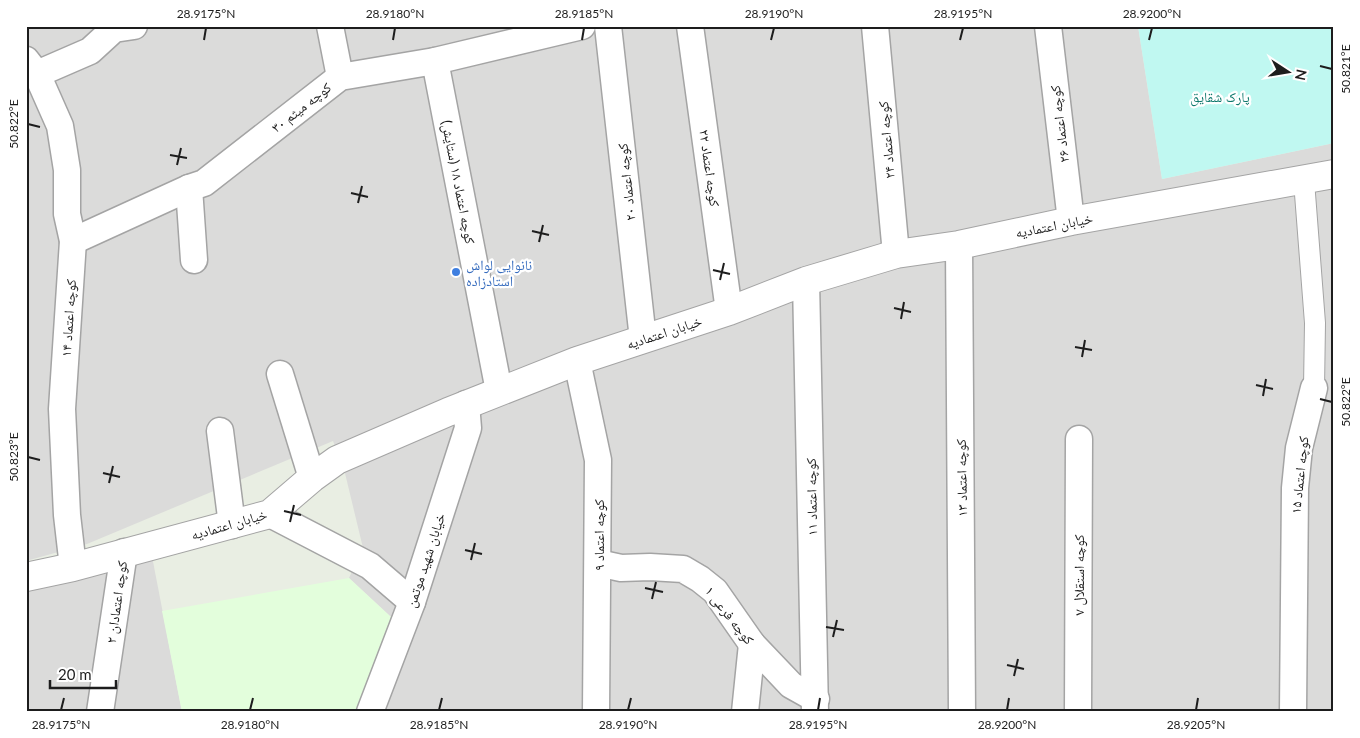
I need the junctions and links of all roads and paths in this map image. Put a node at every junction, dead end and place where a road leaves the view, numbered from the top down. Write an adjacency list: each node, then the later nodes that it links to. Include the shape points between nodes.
1 (134, 26): 9 (street, via 114,29 90,51)
2 (330, 26): 10 (street)
3 (582, 26): 8 (street, کوچه میثم ۳۰)
4 (608, 26): 21 (street, کوچه اعتماد ۲۰)
5 (690, 26): 20 (street, کوچه اعتماد ۲۲)
6 (875, 26): 17 (street, کوچه اعتماد ۲۴)
7 (1048, 26): 14 (street, کوچه اعتماد ۲۶)
8 (435, 62): 10 (street, کوچه میثم ۳۰); 25 (street, کوچه اعتماد ۱۸ (ستایش))
9 (30, 70): 15 (street, کوچه اعتماد ۱۴, via 60,126 67,170 67,214)
10 (340, 77): 13 (street, کوچه میثم ۳۰, via 204,183)
11 (1334, 174): 12 (street, خیابان اعتمادیه)
12 (1304, 180): 14 (street, خیابان اعتمادیه); 24 (street, کوچه اعتماد ۱۵, via 1315,323)
13 (189, 188): 15 (street, کوچه میثم ۳۰); 18 (street)
14 (1070, 221): 16 (street, خیابان اعتمادیه)
15 (73, 241): 34 (street, کوچه اعتماد ۱۴, via 62,410)
16 (959, 245): 17 (street, خیابان اعتمادیه); 43 (street, کوچه اعتماد ۱۳)
17 (896, 254): 19 (street, خیابان اعتمادیه)
18 (194, 260)
19 (806, 281): 20 (street, خیابان اعتمادیه); 38 (street, کوچه اعتماد ۱۱)
20 (729, 311): 21 (street, خیابان اعتمادیه)
21 (643, 339): 22 (street, خیابان اعتمادیه)
22 (577, 361): 25 (street, خیابان اعتمادیه); 33 (street, کوچه اعتماد ۹, via 598,460)
23 (280, 374): 29 (street)
24 (1314, 388): 45 (street, کوچه اعتماد ۱۵, via 1299,448 1295,488)
25 (499, 391): 26 (street, خیابان اعتمادیه)
26 (457, 408): 29 (street, خیابان اعتمادیه, via 337,460); 36 (street, خیابان شهید موتمن, via 468,428)
27 (220, 431): 31 (street)
28 (1079, 439): 44 (street, کوچه استقلال ۷)
29 (312, 478): 30 (street, خیابان اعتمادیه)
30 (270, 514): 31 (street, خیابان اعتمادیه); 36 (street, via 370,566)
31 (232, 525): 32 (street, خیابان اعتمادیه)
32 (124, 552): 34 (street, خیابان اعتمادیه); 40 (street, کوچه اعتمادان ۲)
33 (598, 563): 37 (street, کوچه فرعی ۱, via 620,568 683,569 715,591); 41 (street, کوچه اعتماد ۹)
34 (73, 567): 35 (street, خیابان اعتمادیه)
35 (26, 578)
36 (406, 597): 39 (street, خیابان شهید موتمن)
37 (752, 644): 38 (street, کوچه فرعی ۱, via 791,685); 42 (street)
38 (816, 705)
39 (376, 709)
40 (100, 712)
41 (596, 712)
42 (745, 712)
43 (962, 712)
44 (1078, 712)
45 (1293, 712)

